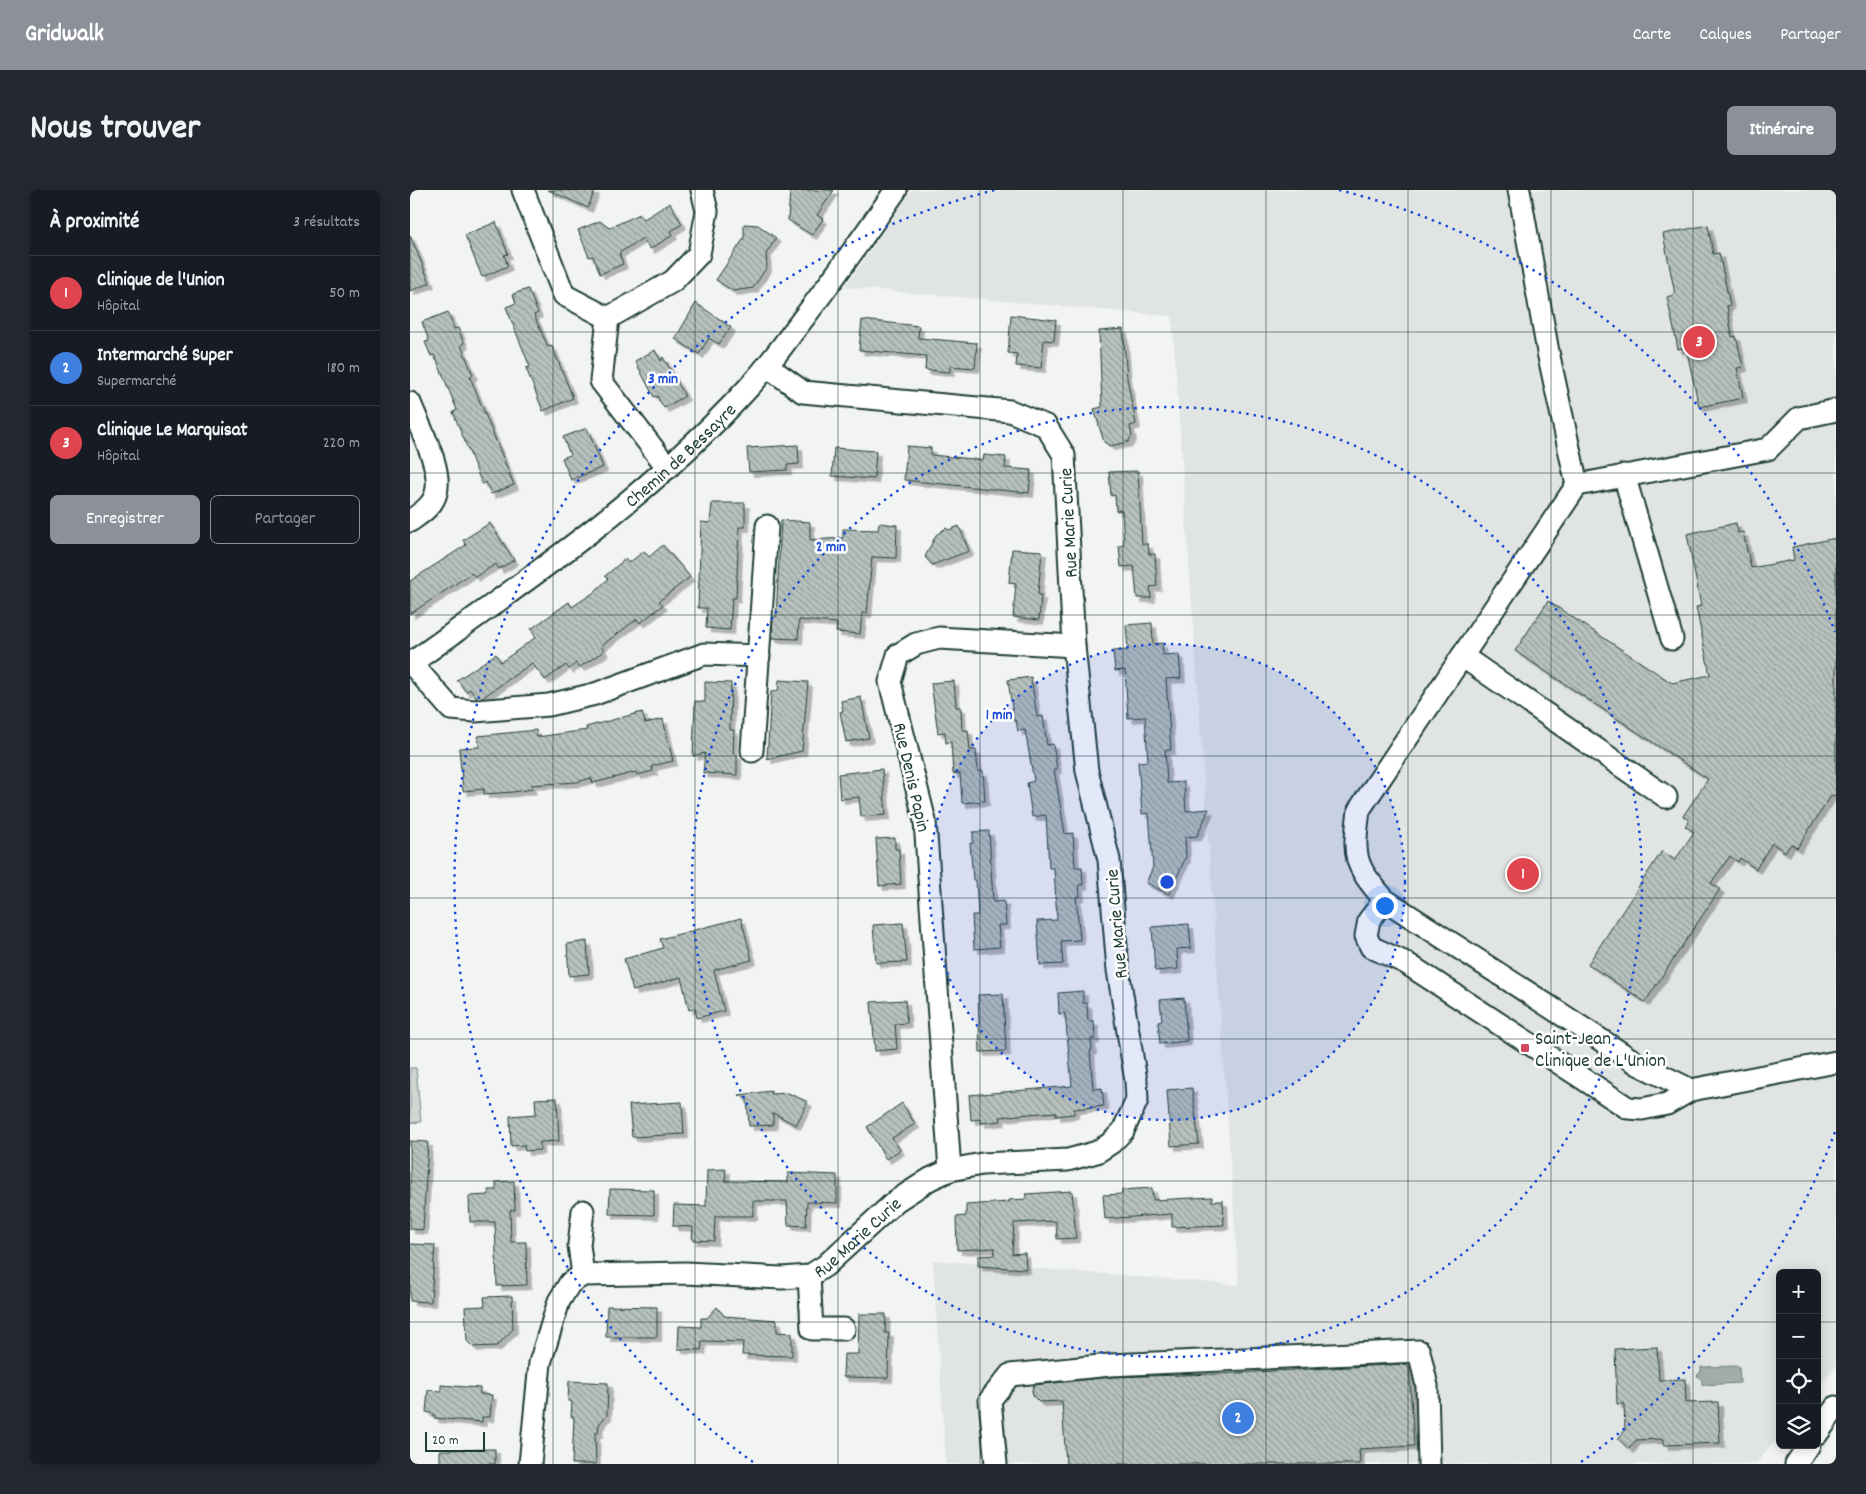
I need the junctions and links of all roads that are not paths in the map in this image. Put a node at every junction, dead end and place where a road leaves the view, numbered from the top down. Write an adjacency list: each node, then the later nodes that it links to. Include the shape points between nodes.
1 (523, 190): 5 (street, via 564,295)
2 (702, 190): 5 (street, via 707,212 699,254 673,281)
3 (896, 190): 6 (street, Chemin de Bessayre)
4 (1519, 190): 11 (street, via 1548,352)
5 (608, 318): 9 (street, via 601,381)
6 (768, 366): 9 (street, Chemin de Bessayre); 15 (street, Rue Marie Curie, via 803,392 1010,411 1046,426 1064,455)
7 (410, 404): 12 (street, via 437,471 436,494 425,511)
8 (1836, 410): 10 (street, via 1799,418 1768,449)
9 (668, 468): 18 (street, Chemin de Bessayre, via 573,548)
10 (1624, 475): 11 (street); 14 (street)
11 (1577, 485): 17 (street)
12 (410, 521)
13 (767, 526): 16 (street)
14 (1672, 639)
15 (1074, 646): 24 (street, Rue Marie Curie, via 1087,771 1109,860 1118,970 1136,1081 1136,1100 1123,1131 1097,1152 1068,1160 982,1164); 24 (street, Rue Denis Papin, via 939,638 916,644 898,655 890,682 926,821)
16 (758, 656): 18 (street, via 704,654 595,694 549,705 475,712 451,709); 19 (street)
17 (1462, 656): 20 (street); 21 (street, via 1359,810 1354,848 1364,876)
18 (411, 663)
19 (752, 751)
20 (1666, 797)
21 (1386, 900): 23 (street, via 1638,1064); 23 (street, via 1369,920 1366,936 1371,947 1406,963 1628,1108 1667,1104)
22 (1836, 1062): 23 (street)
23 (1692, 1090)
24 (950, 1170): 27 (street, Rue Marie Curie, via 910,1190 825,1266)
25 (583, 1211): 26 (street, via 578,1244)
26 (583, 1275): 27 (street, Rue Marie Curie); 32 (street, via 570,1283 559,1301 540,1363)
27 (809, 1276): 28 (street, via 812,1329)
28 (844, 1329)
29 (1836, 1407): 30 (street)
30 (1821, 1428)
31 (1806, 1449): 35 (street)
32 (530, 1464)
33 (996, 1464): 34 (street, via 990,1400 1010,1374 1419,1351 1427,1386)
34 (1429, 1464)
35 (1796, 1464)

